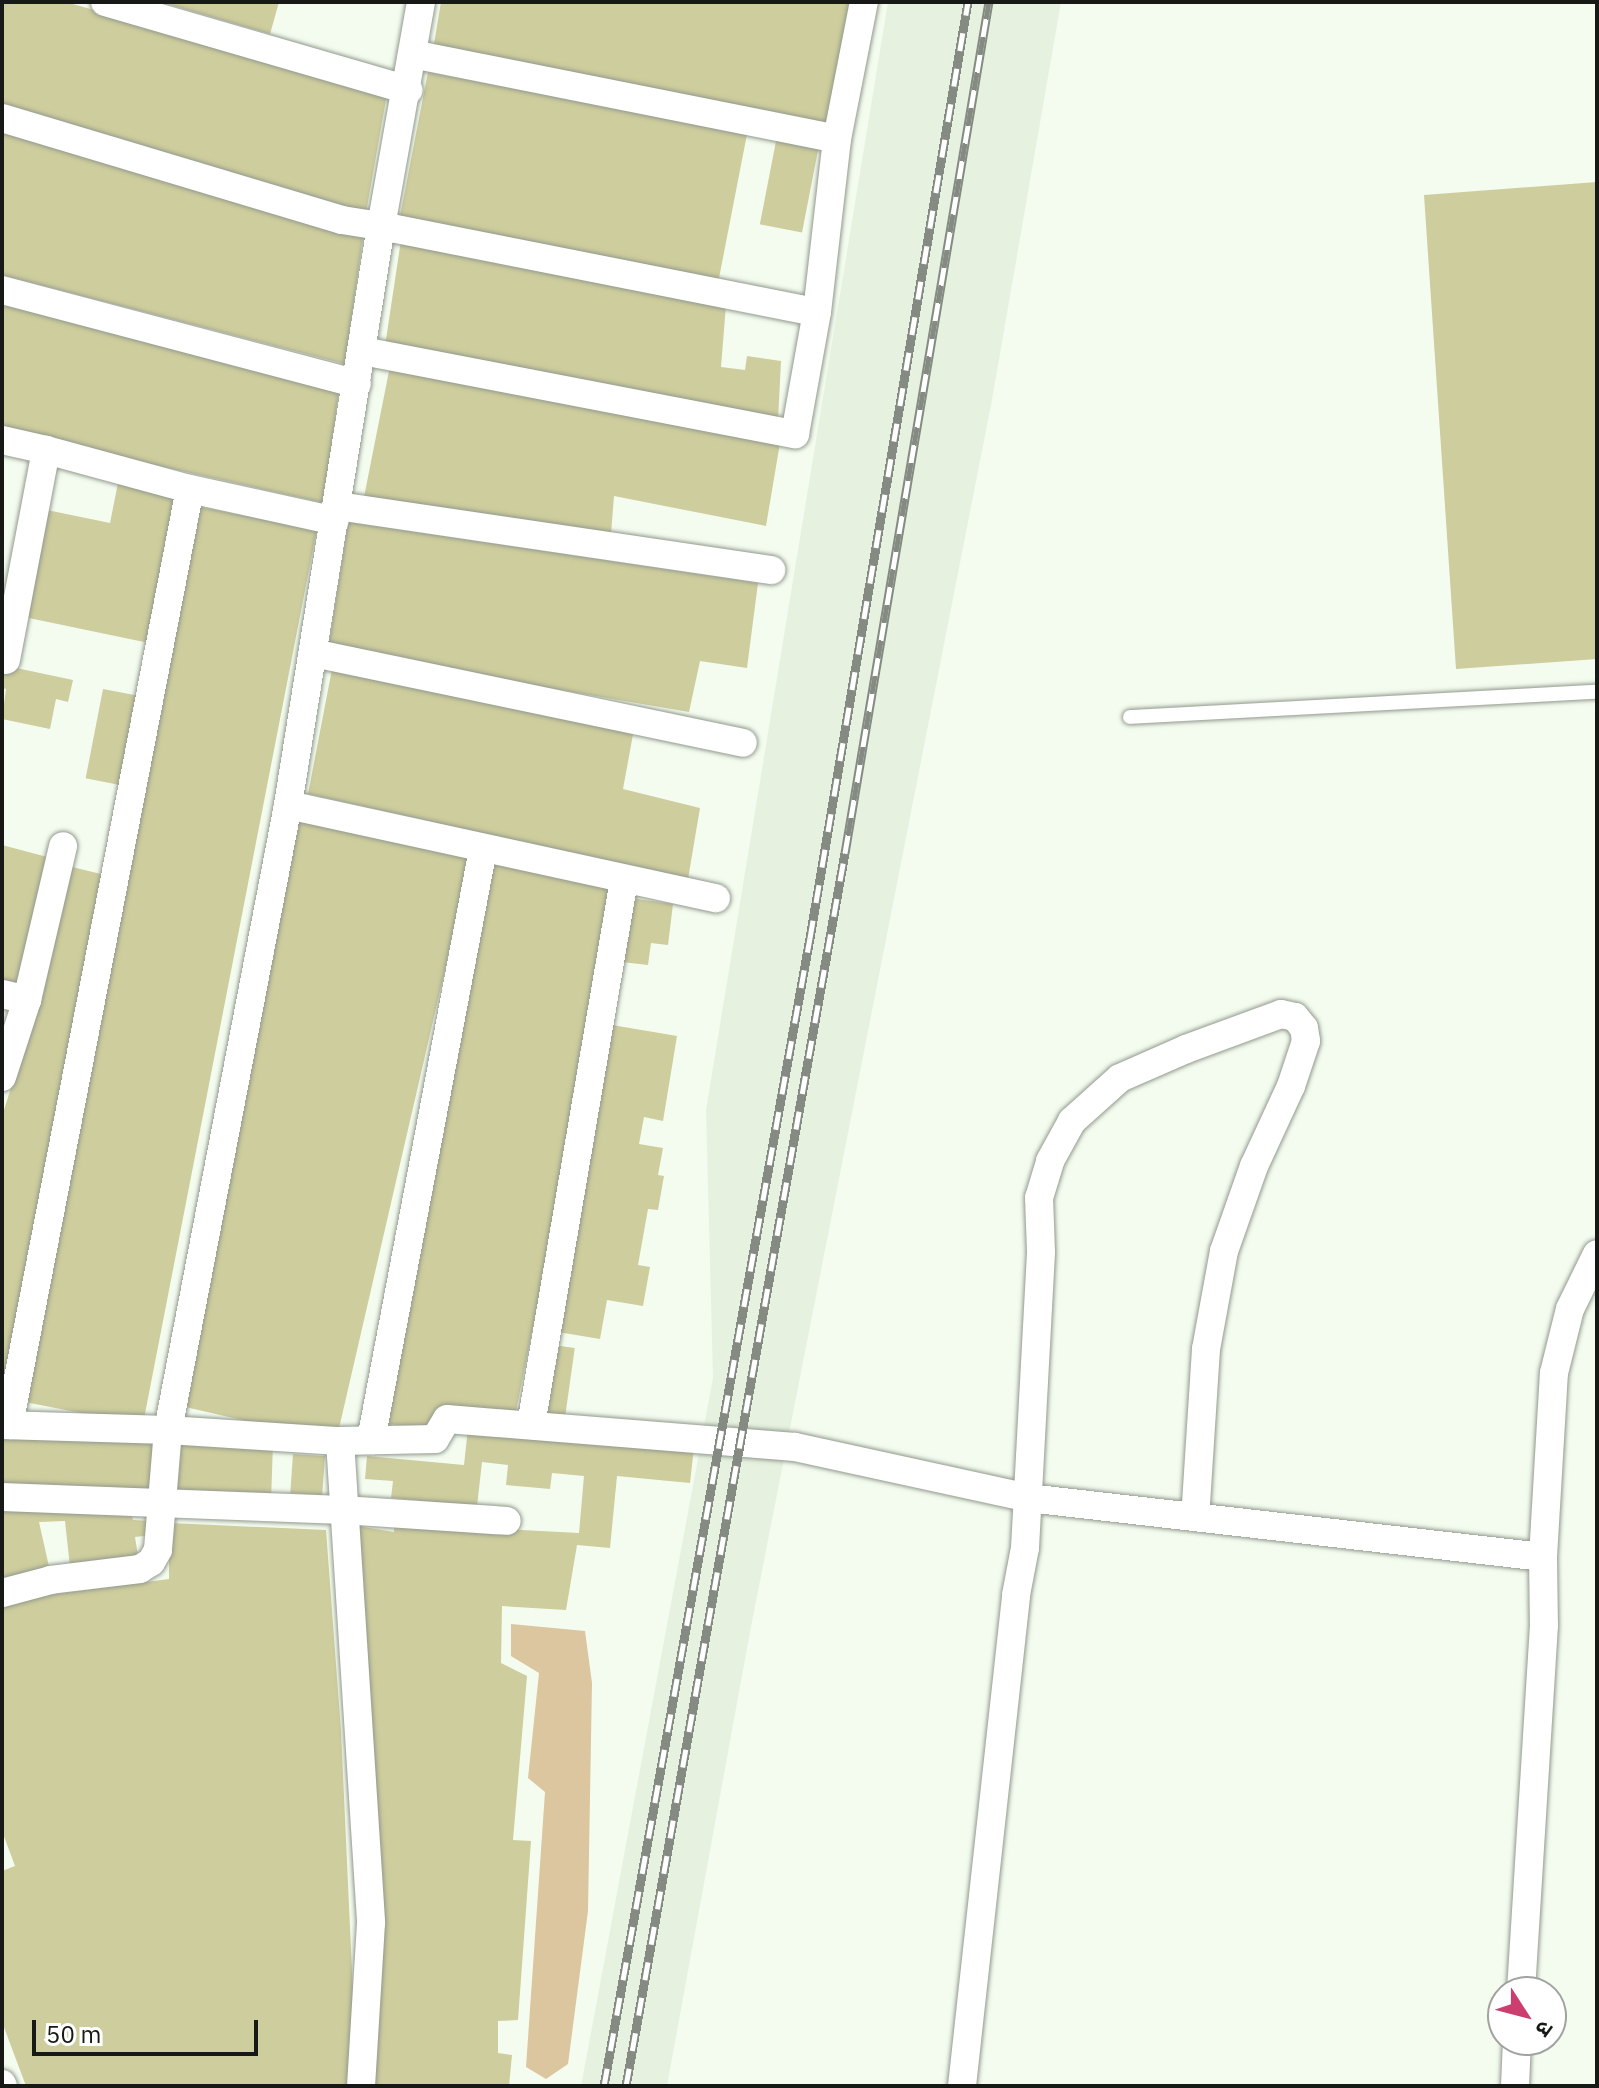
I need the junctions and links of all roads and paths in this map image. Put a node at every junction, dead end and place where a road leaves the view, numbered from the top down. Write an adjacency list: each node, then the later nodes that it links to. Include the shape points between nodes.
1 (105, 2): 5 (street)
2 (421, 2): 4 (street)
3 (864, 2): 7 (street)
4 (412, 54): 5 (street); 7 (street)
5 (408, 90): 8 (street)
6 (2, 118): 8 (street, via 342,220)
7 (837, 139): 10 (street)
8 (381, 226): 10 (street); 11 (street)
9 (2, 290): 12 (street)
10 (817, 312): 11 (street, via 795,434)
11 (362, 351): 12 (street)
12 (357, 384): 16 (street)
13 (2, 440): 14 (street)
14 (46, 450): 15 (street); 19 (street)
15 (190, 489): 16 (street); 31 (street)
16 (336, 514): 17 (street); 18 (street)
17 (771, 570)
18 (313, 653): 22 (street); 23 (street)
19 (6, 660)
20 (1597, 692): 21 (lane)
21 (1130, 717)
22 (743, 743)
23 (288, 805): 25 (street); 33 (street)
24 (63, 846): 28 (street)
25 (483, 849): 26 (street); 34 (street)
26 (624, 880): 27 (street); 32 (street)
27 (716, 898)
28 (15, 997): 29 (street)
29 (2, 1077)
30 (1597, 1254): 42 (street, via 1570,1309 1554,1373)
31 (6, 1425): 33 (street)
32 (531, 1425): 34 (street, via 447,1419 435,1439); 37 (street, via 795,1447)
33 (168, 1430): 35 (street); 38 (street)
34 (371, 1440): 35 (street)
35 (340, 1441): 39 (street)
36 (2, 1497): 38 (street)
37 (1028, 1498): 40 (street); 40 (street, via 1039,1198 1050,1161 1072,1121 1120,1078 1281,1014 1295,1017 1306,1041 1224,1251 1206,1349); 47 (street)
38 (162, 1506): 39 (street); 43 (street, via 158,1550 140,1569 51,1580)
39 (343, 1510): 41 (street); 46 (street, via 371,1923)
40 (1195, 1517): 42 (street)
41 (507, 1521)
42 (1543, 1557): 44 (street, via 1544,1625)
43 (2, 1593)
44 (1522, 1976)
45 (1516, 2056): 48 (street)
46 (361, 2086)
47 (962, 2086)
48 (1515, 2086)

